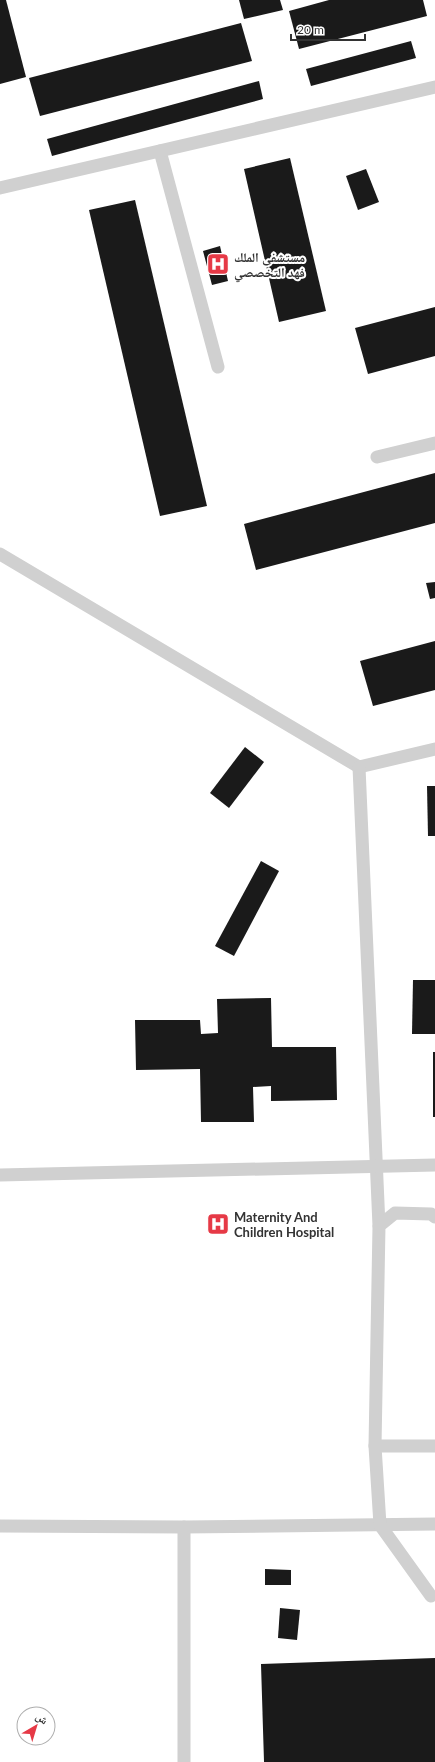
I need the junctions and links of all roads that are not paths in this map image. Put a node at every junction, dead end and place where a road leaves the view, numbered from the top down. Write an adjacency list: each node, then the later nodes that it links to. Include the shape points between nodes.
1 (435, 87): 2 (lane)
2 (160, 151): 3 (lane); 4 (lane)
3 (0, 188)
4 (218, 367)
5 (435, 443): 6 (lane)
6 (377, 457)
7 (0, 554): 9 (lane)
8 (435, 749): 9 (lane)
9 (359, 767): 11 (lane)
10 (435, 1165): 11 (lane)
11 (378, 1166): 12 (lane); 14 (lane)
12 (0, 1175)
13 (435, 1217): 14 (lane, via 431,1214 395,1213)
14 (379, 1226): 15 (lane)
15 (375, 1446): 16 (lane); 18 (lane)
16 (435, 1446)
17 (435, 1524): 18 (lane)
18 (380, 1525): 20 (lane); 21 (lane)
19 (0, 1526): 20 (lane)
20 (184, 1527): 22 (lane)
21 (431, 1596)
22 (184, 1762)

